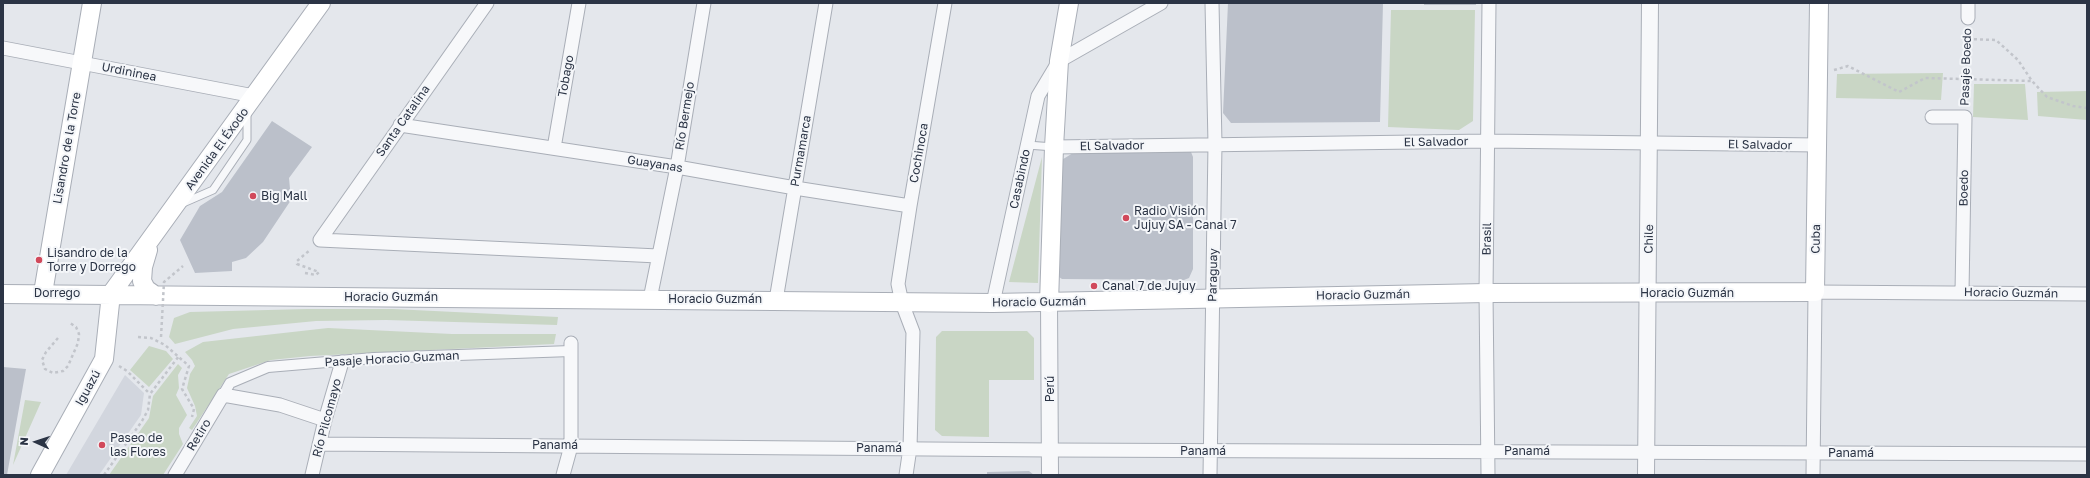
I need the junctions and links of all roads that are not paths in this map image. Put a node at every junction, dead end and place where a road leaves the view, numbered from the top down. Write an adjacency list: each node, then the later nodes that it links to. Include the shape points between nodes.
1 (92, 3): 18 (main road, Lisandro de la Torre)
2 (321, 3): 19 (main road, Avenida El Éxodo)
3 (486, 3): 21 (street, Santa Catalina)
4 (578, 3): 28 (street, Tobago)
5 (704, 3): 29 (street, Río Bermejo)
6 (826, 3): 30 (street, Purmamarca)
7 (945, 3): 31 (street, Cochinoca)
8 (1069, 3): 17 (main road, Casabindo)
9 (1161, 3): 17 (street)
10 (1212, 3): 24 (street, Paraguay)
11 (1489, 3): 22 (street, Brasil)
12 (1650, 3): 23 (street, Chile)
13 (1818, 3): 26 (main road, Cuba)
14 (1968, 3): 15 (street)
15 (1968, 18)
16 (3, 48): 18 (street, Urdininea)
17 (1059, 61): 25 (street, Casabindo, via 1038,96); 27 (main road, Casabindo)
18 (81, 63): 19 (street, Urdininea); 36 (main road, Lisandro de la Torre)
19 (250, 102): 32 (main road, Avenida El Éxodo)
20 (1932, 117): 35 (street, Boedo, via 1965,117)
21 (400, 125): 28 (street, Guayanas); 33 (street, Santa Catalina, via 320,240)
22 (1488, 141): 23 (street, El Salvador); 24 (street, El Salvador); 37 (street, Brasil)
23 (1650, 143): 26 (street, El Salvador); 38 (street, Chile)
24 (1215, 144): 27 (street, El Salvador); 43 (street, Paraguay)
25 (1027, 145): 27 (lane); 47 (street, Casabindo)
26 (1818, 145): 34 (main road, Cuba)
27 (1054, 147): 48 (main road, Casabindo)
28 (554, 148): 29 (street, Guayanas)
29 (677, 167): 30 (street, Guayanas); 33 (street, Río Bermejo)
30 (795, 188): 31 (street, Guayanas); 45 (street, Purmamarca)
31 (910, 206): 46 (street, Cochinoca, via 898,284)
32 (149, 243): 40 (main road, Avenida El Éxodo); 42 (main road, via 142,281 146,289)
33 (658, 256): 44 (street, Río Bermejo)
34 (1816, 292): 35 (street, Horacio Guzmán); 38 (main road, Horacio Guzmán); 60 (street, Cuba)
35 (1962, 292): 41 (street, Horacio Guzmán)
36 (43, 293): 39 (main road, Dorrego); 40 (main road, Dorrego)
37 (1486, 293): 38 (main road, Horacio Guzmán); 43 (main road, Horacio Guzmán); 58 (street, Brasil)
38 (1648, 293): 59 (street, Chile)
39 (3, 294)
40 (111, 294): 42 (main road, Horacio Guzmán); 62 (main road, Iguazú, via 104,359)
41 (2087, 294)
42 (156, 296): 44 (main road, Horacio Guzmán)
43 (1213, 297): 48 (main road, Horacio Guzmán); 57 (street, Paraguay)
44 (650, 299): 45 (main road, Horacio Guzmán)
45 (776, 300): 46 (main road, Horacio Guzmán)
46 (902, 303): 47 (main road, Horacio Guzmán); 55 (street, Cochinoca, via 914,332)
47 (993, 303): 48 (main road, Horacio Guzmán)
48 (1049, 303): 56 (street, Perú)
49 (571, 347): 50 (street, Pasaje Horacio Guzman); 54 (street)
50 (342, 362): 51 (street, Pasaje Horacio Guzman, via 268,367 230,383); 52 (street, Río Pilcomayo)
51 (223, 395): 52 (street, via 280,405); 63 (street, Retiro)
52 (325, 420): 53 (street, Río Pilcomayo)
53 (319, 444): 54 (street, Panamá); 64 (street, Río Pilcomayo)
54 (571, 446): 55 (street, Panamá); 65 (street)
55 (910, 448): 56 (street, Panamá); 66 (street, Cochinoca)
56 (1050, 450): 57 (street, Panamá); 67 (street, Perú)
57 (1210, 451): 58 (street, Panamá); 68 (street, Paraguay)
58 (1487, 451): 59 (street, Panamá); 69 (street, Brasil)
59 (1646, 452): 60 (street, Panamá); 70 (street, Chile)
60 (1813, 453): 61 (street, Panamá); 71 (street, Cuba)
61 (2087, 454)
62 (40, 475)
63 (175, 475)
64 (312, 475)
65 (563, 475)
66 (906, 475)
67 (1050, 475)
68 (1210, 475)
69 (1488, 475)
70 (1646, 475)
71 (1813, 475)

